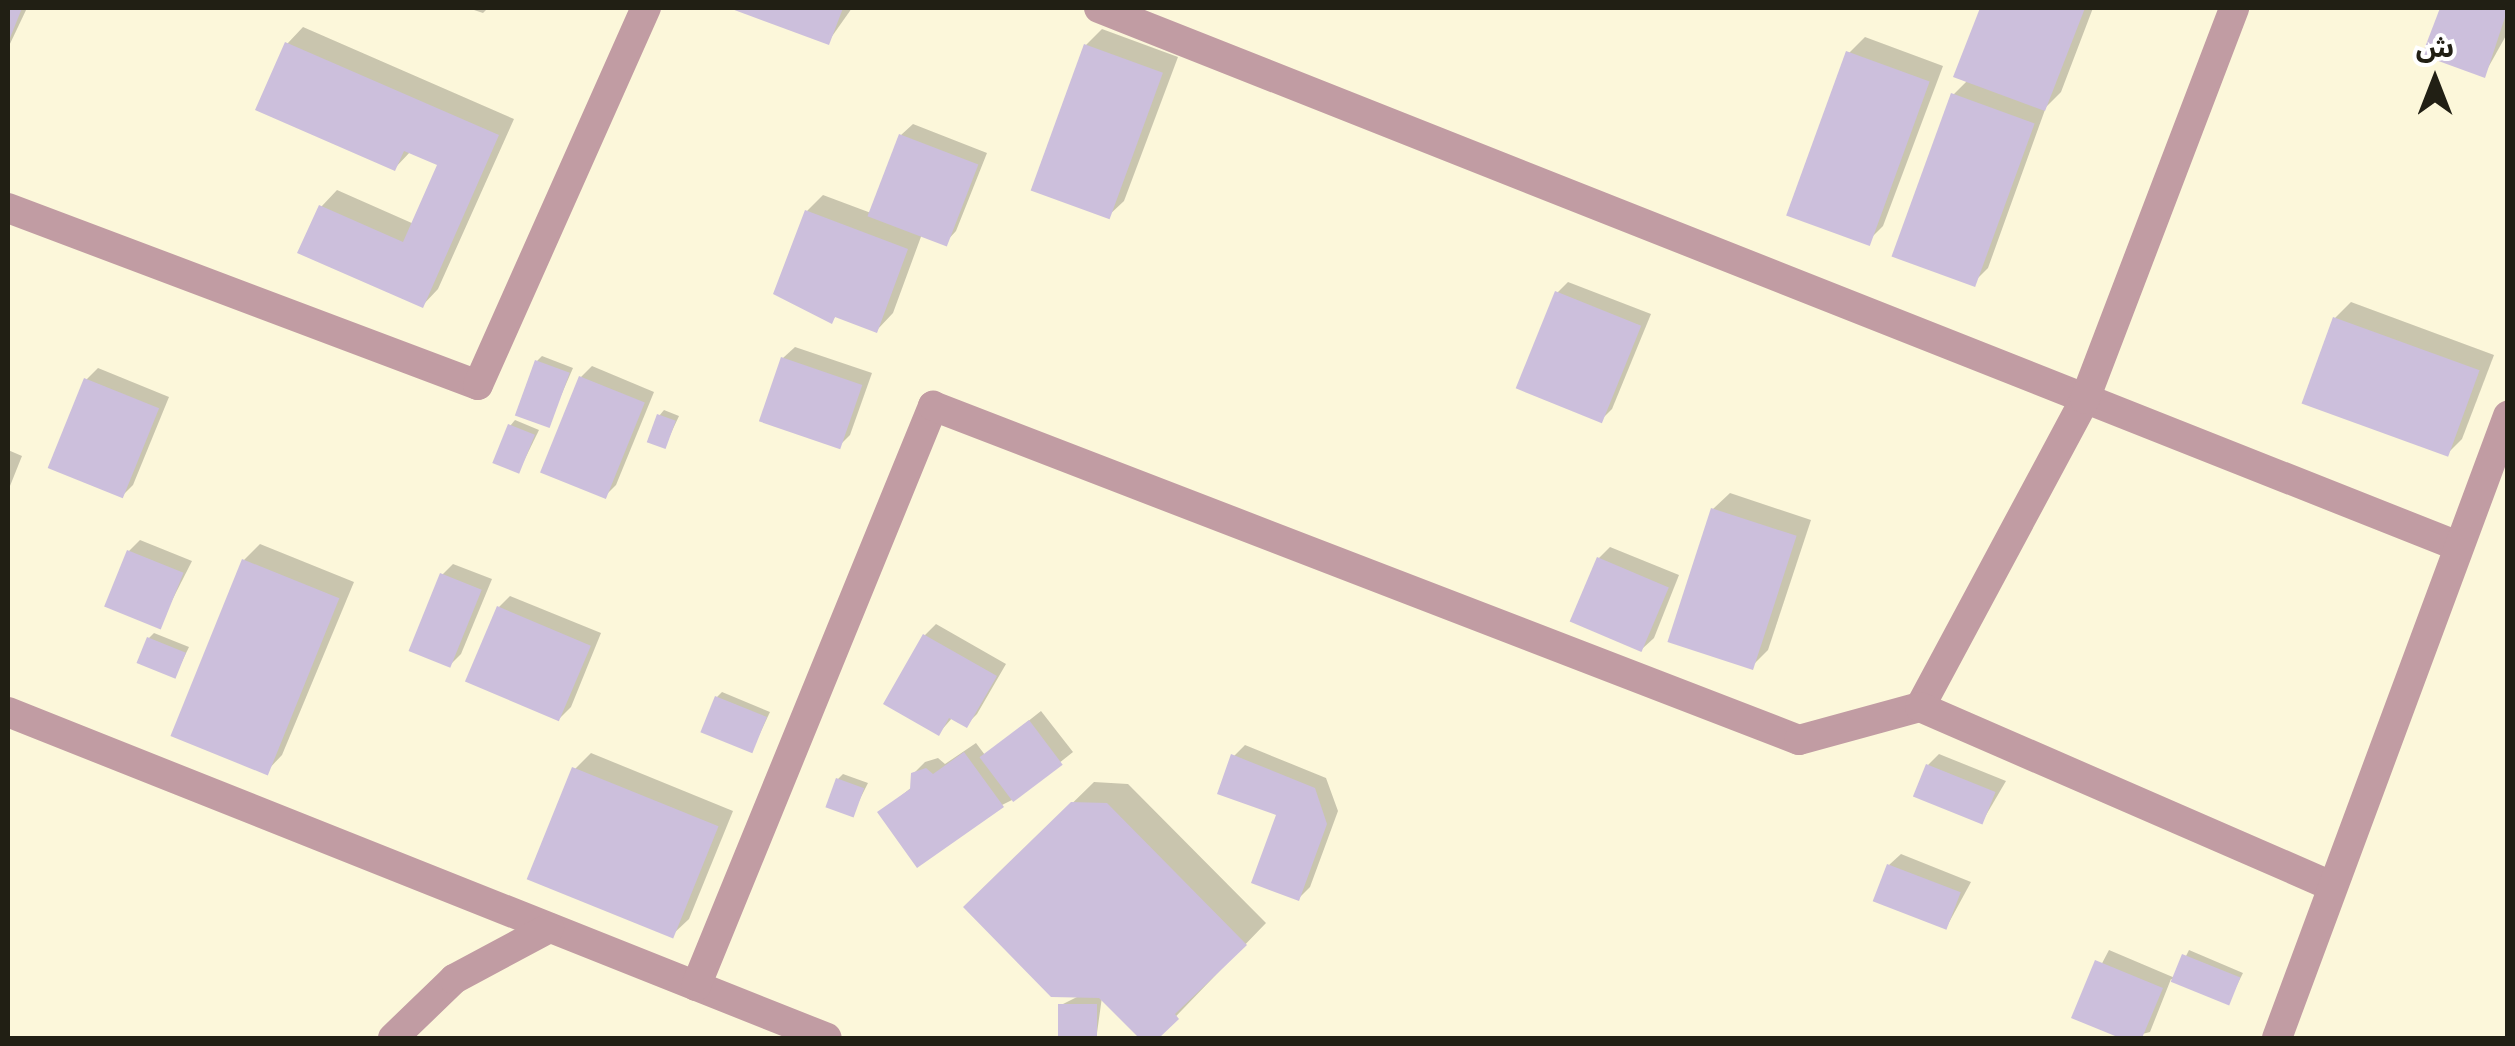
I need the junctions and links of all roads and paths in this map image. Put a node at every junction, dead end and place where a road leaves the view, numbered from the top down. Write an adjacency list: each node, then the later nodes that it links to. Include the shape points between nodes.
1 (646, 8): 4 (street, via 478,385)
2 (1099, 8): 5 (street)
3 (2234, 8): 5 (street)
4 (8, 208)
5 (2085, 398): 7 (street); 8 (street)
6 (2508, 416): 7 (street)
7 (2455, 544): 10 (street)
8 (1920, 707): 10 (street); 12 (street, via 1799,740 932,406)
9 (8, 712): 11 (street)
10 (2332, 886): 15 (street)
11 (549, 928): 12 (street); 13 (street, via 454,979)
12 (696, 986): 14 (street)
13 (393, 1038)
14 (827, 1038)
15 (2276, 1038)

